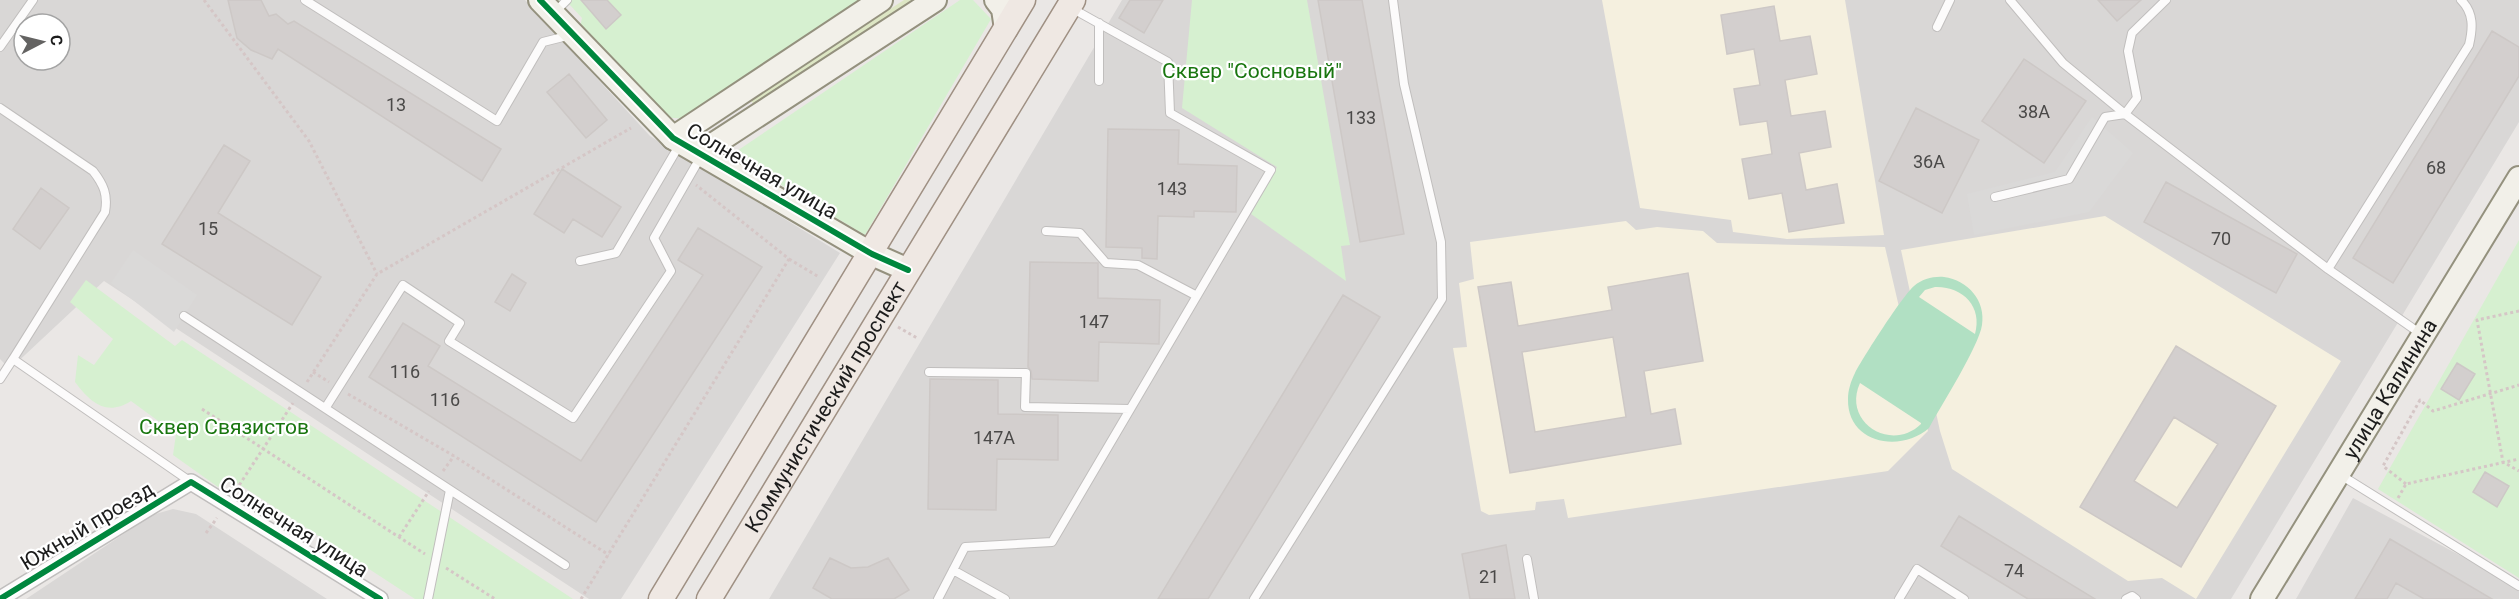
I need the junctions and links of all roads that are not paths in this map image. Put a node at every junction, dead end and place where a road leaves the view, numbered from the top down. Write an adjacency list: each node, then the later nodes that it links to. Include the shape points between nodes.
1 (33, 0): 18 (lane)
2 (305, 0): 17 (lane, via 497,120 543,42)
3 (881, 0): 22 (street)
4 (936, 0): 22 (street)
5 (996, 0): 16 (street, via 1003,9)
6 (1023, 0): 16 (main road, Коммунистический проспект)
7 (1393, 0): 52 (lane, via 1404,84 1441,242 1442,299)
8 (1950, 0): 15 (lane)
9 (2010, 0): 21 (lane, via 2063,63)
10 (2166, 0): 21 (lane, via 2132,33 2128,51 2137,98)
11 (2461, 0): 28 (lane, via 2473,30 2469,45)
12 (1071, 3): 14 (lane); 29 (main road, Коммунистический проспект)
13 (553, 5): 17 (street, Солнечная улица)
14 (1099, 23): 19 (lane); 30 (lane, via 1168,62 1170,113 1271,170)
15 (1937, 27)
16 (1006, 29): 26 (main road, Коммунистический проспект)
17 (573, 35): 22 (street, Солнечная улица)
18 (0, 47)
19 (1099, 81)
20 (0, 108): 33 (lane, via 93,171 107,198 105,212)
21 (2125, 114): 24 (lane, via 2105,117 2069,179); 28 (lane)
22 (689, 147): 26 (street, Солнечная улица); 27 (lane, via 616,253); 36 (lane, via 654,238 671,271 573,418 449,341 460,323 403,285)
23 (2516, 189): 32 (street, улица Калинина)
24 (1995, 197)
25 (1046, 231): 30 (lane, via 1080,233 1106,262 1138,265)
26 (872, 254): 29 (street, Солнечная улица); 48 (main road, Коммунистический проспект)
27 (580, 261)
28 (2328, 269): 32 (lane)
29 (908, 270): 49 (main road, Коммунистический проспект)
30 (1197, 296): 37 (lane)
31 (184, 316): 36 (lane)
32 (2422, 335): 38 (street, улица Калинина)
33 (13, 359): 35 (lane); 39 (lane)
34 (929, 372): 37 (lane, via 1026,373 1025,407)
35 (0, 379)
36 (326, 407): 40 (lane)
37 (1130, 409): 43 (lane, via 1052,542 965,547)
38 (2338, 473): 44 (lane); 58 (street, улица Калинина)
39 (191, 482): 45 (street, Солнечная улица); 46 (street, Южный проезд)
40 (450, 490): 42 (lane); 47 (lane)
41 (1527, 560): 53 (lane)
42 (565, 565)
43 (953, 570): 50 (lane); 51 (lane)
44 (2519, 586)
45 (371, 597)
46 (0, 598)
47 (428, 599)
48 (661, 599)
49 (709, 599)
50 (938, 599)
51 (1005, 599)
52 (1254, 599)
53 (1534, 599)
54 (1899, 599): 55 (lane, via 1917,569)
55 (1964, 599)
56 (2126, 599): 57 (lane)
57 (2136, 599)
58 (2262, 599)

